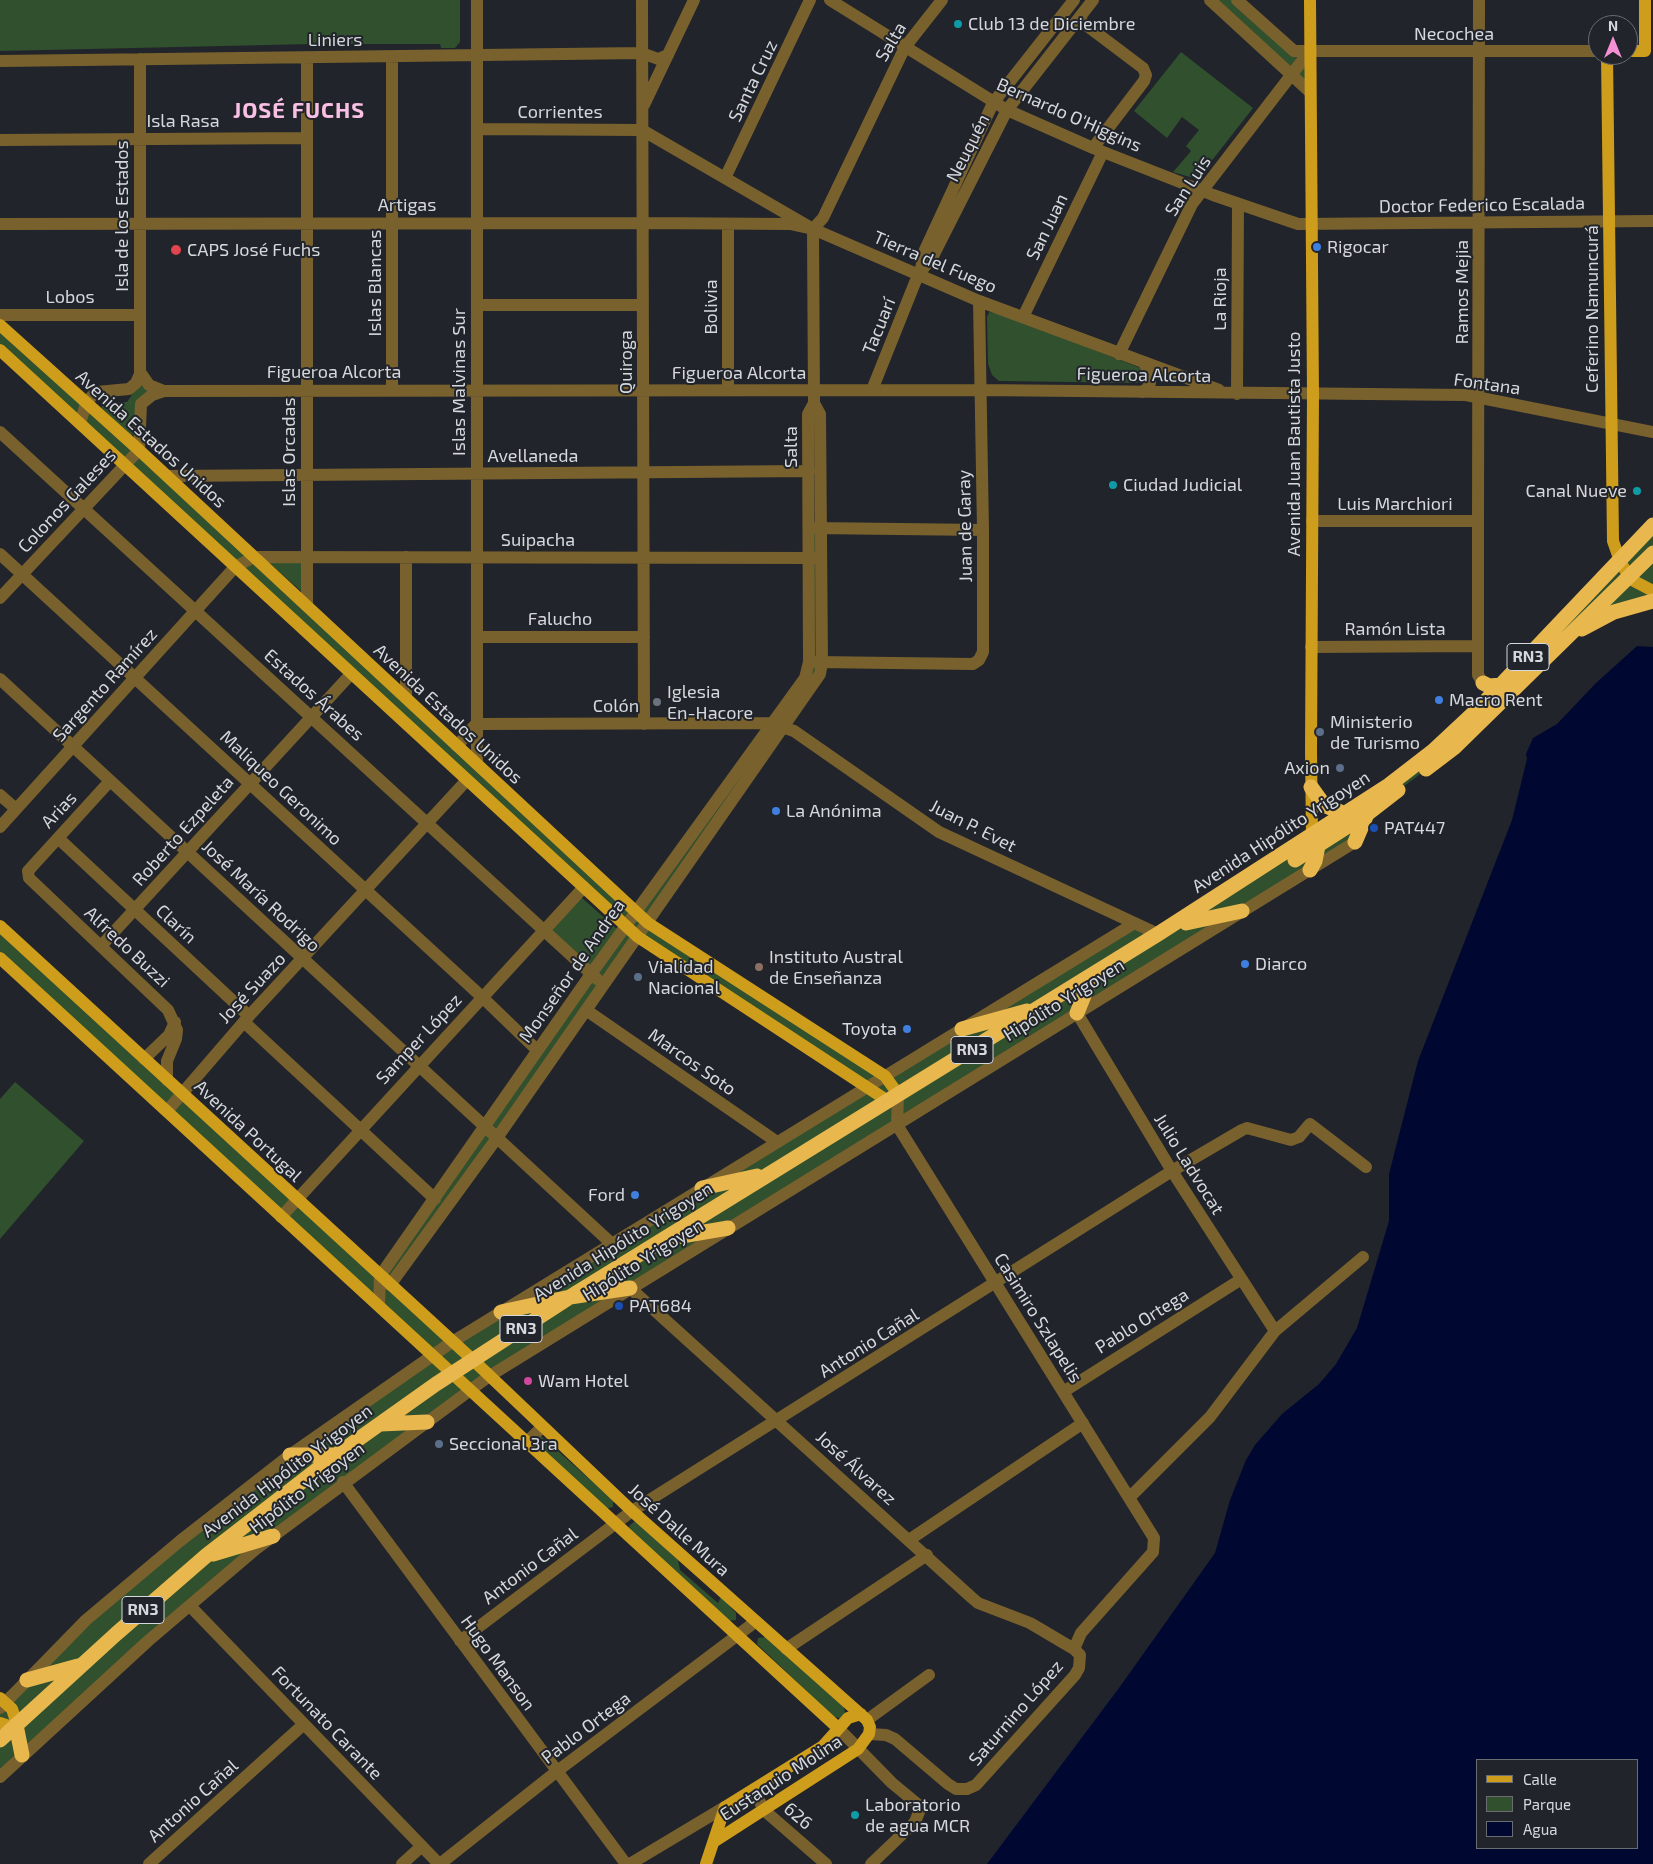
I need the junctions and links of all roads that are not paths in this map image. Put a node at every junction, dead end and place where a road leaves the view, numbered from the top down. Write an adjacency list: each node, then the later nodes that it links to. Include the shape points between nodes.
1 (477, 0): 22 (street, Islas Malvinas Sur)
2 (642, 0): 20 (street, Quiroga)
3 (694, 0): 21 (street)
4 (810, 0): 39 (street, Santa Cruz)
5 (830, 0): 15 (street, Bernardo O'Higgins)
6 (942, 0): 15 (street, Salta)
7 (1074, 0): 30 (street, Neuquén)
8 (1093, 0): 14 (street, Neuquén)
9 (1210, 0): 28 (street)
10 (1237, 0): 19 (street, Necochea, via 1294,50)
11 (1310, 0): 19 (main road, Avenida Juan Bautista Justo)
12 (1479, 0): 17 (street, Ramos Mejia)
13 (1645, 0): 16 (main road)
14 (1078, 19): 32 (street, Neuquén); 38 (street, San Juan, via 1143,68 1146,75)
15 (905, 47): 30 (street, Bernardo O'Higgins); 53 (street, Salta, via 823,218)
16 (1649, 50)
17 (1479, 51): 18 (street, Necochea); 19 (street, Necochea); 44 (street, Ramos Mejia)
18 (1588, 51)
19 (1310, 52): 28 (street, San Luis); 29 (main road, Avenida Juan Bautista Justo)
20 (642, 53): 21 (street, Liniers, via 658,59); 22 (street, Liniers); 31 (street, Quiroga)
21 (668, 55): 31 (street)
22 (477, 56): 23 (street, Liniers); 33 (street, Islas Malvinas Sur)
23 (392, 57): 24 (street, Liniers); 47 (street, Islas Blancas)
24 (307, 58): 25 (street, Liniers); 35 (street, Islas Orcadas)
25 (140, 59): 26 (street, Liniers); 36 (street, Isla de los Estados)
26 (0, 61)
27 (1607, 65): 42 (main road, Ceferino Namuncurá)
28 (1292, 75): 29 (street); 40 (street, San Luis)
29 (1309, 91): 52 (main road, Avenida Juan Bautista Justo)
30 (993, 103): 32 (street, Bernardo O'Higgins); 54 (street, Neuquén, via 924,252)
31 (642, 107): 34 (street, Quiroga)
32 (1007, 110): 38 (street, Bernardo O'Higgins); 54 (street, Neuquén, via 933,256)
33 (477, 129): 34 (street, Corrientes); 48 (street, Islas Malvinas Sur)
34 (642, 130): 39 (street, Tierra del Fuego); 49 (street, Quiroga)
35 (307, 138): 36 (street, Isla Rasa); 46 (street, Islas Orcadas)
36 (140, 139): 37 (street, Isla Rasa); 45 (street, Isla de los Estados)
37 (0, 140)
38 (1098, 150): 40 (street, Bernardo O'Higgins); 60 (street, San Juan)
39 (726, 176): 53 (street, Tierra del Fuego)
40 (1202, 190): 41 (street, Bernardo O'Higgins); 62 (street, San Luis, via 1192,204)
41 (1238, 204): 52 (street, Bernardo O'Higgins, via 1298,224); 75 (street, La Rioja)
42 (1608, 221): 43 (street, Doctor Federico Escalada); 44 (street, Doctor Federico Escalada); 81 (main road, Ceferino Namuncurá)
43 (1653, 221)
44 (1479, 222): 52 (street, Doctor Federico Escalada); 78 (street, Ramos Mejia)
45 (140, 223): 46 (street, Artigas); 50 (street, Artigas); 59 (street, Isla de los Estados)
46 (307, 223): 47 (street, Artigas); 66 (street, Islas Orcadas)
47 (392, 223): 48 (street, Artigas); 67 (street, Islas Blancas)
48 (477, 223): 49 (street, Artigas); 56 (street, Islas Malvinas Sur)
49 (643, 223): 51 (street, Artigas); 57 (street, Quiroga)
50 (0, 224)
51 (728, 224): 53 (street, Artigas, via 790,224); 70 (street, Bolivia)
52 (1311, 224): 76 (main road, Avenida Juan Bautista Justo)
53 (813, 228): 54 (street, Tierra del Fuego); 77 (street, Salta)
54 (919, 272): 55 (street, Tierra del Fuego); 71 (street, Tacuarí)
55 (979, 301): 60 (street, Tierra del Fuego); 72 (street, Juan de Garay)
56 (477, 305): 57 (street); 68 (street, Islas Malvinas Sur)
57 (643, 305): 69 (street, Quiroga)
58 (0, 315): 59 (street, Lobos)
59 (140, 315): 65 (street, Isla de los Estados)
60 (1022, 317): 62 (street, Tierra del Fuego)
61 (0, 325): 79 (main road, Avenida Estados Unidos)
62 (1119, 354): 64 (street, Tierra del Fuego)
63 (2, 356): 80 (main road, Avenida Estados Unidos)
64 (1143, 362): 74 (street, via 1149,371 1150,387); 75 (street, Tierra del Fuego)
65 (140, 372): 73 (street, via 152,387); 79 (street, via 136,383 126,390 97,392)
66 (307, 390): 67 (street, Figueroa Alcorta); 73 (street, Figueroa Alcorta); 89 (street, Islas Orcadas)
67 (392, 390): 68 (street, Figueroa Alcorta)
68 (477, 390): 69 (street, Figueroa Alcorta); 88 (street, Islas Malvinas Sur)
69 (643, 390): 70 (street, Figueroa Alcorta); 87 (street, Quiroga)
70 (728, 390): 77 (street, Figueroa Alcorta)
71 (872, 390): 72 (street, Figueroa Alcorta); 77 (street, Figueroa Alcorta)
72 (980, 390): 74 (street, Figueroa Alcorta); 96 (street, Juan de Garay)
73 (164, 391): 84 (street, via 141,404)
74 (1142, 392): 75 (street, Figueroa Alcorta)
75 (1234, 394): 76 (street, Figueroa Alcorta)
76 (1313, 394): 78 (street, Fontana); 92 (main road, Avenida Juan Bautista Justo)
77 (814, 396): 86 (street, Salta, via 808,414); 95 (street, Salta, via 820,414)
78 (1479, 397): 81 (street, Fontana); 93 (street, Ramos Mejia)
79 (86, 404): 80 (street); 84 (main road, Avenida Estados Unidos)
80 (80, 423): 85 (main road, Avenida Estados Unidos)
81 (1610, 425): 83 (street, Fontana); 105 (main road, Ceferino Namuncurá, via 1612,534)
82 (0, 432): 91 (street, Estados Árabes)
83 (1653, 432)
84 (139, 450): 85 (street, Colonos Galeses); 90 (main road, Avenida Estados Unidos)
85 (125, 464): 91 (street, Colonos Galeses); 106 (main road, Avenida Estados Unidos)
86 (809, 471): 87 (street, Avellaneda); 95 (street, Salta)
87 (644, 472): 88 (street, Avellaneda); 103 (street, Quiroga)
88 (477, 474): 89 (street, Avellaneda); 102 (street, Islas Malvinas Sur)
89 (307, 475): 90 (street, Avellaneda); 100 (street, Islas Orcadas)
90 (167, 476): 99 (main road, Avenida Estados Unidos)
91 (84, 508): 107 (street, Colonos Galeses); 113 (street, Estados Árabes)
92 (1312, 521): 93 (street, Luis Marchiori); 117 (main road, Avenida Juan Bautista Justo)
93 (1478, 522): 116 (street, Ramos Mejia)
94 (1653, 525): 105 (highway, Avenida Hipólito Yrigoyen / RN3)
95 (815, 528): 96 (street); 104 (street, Salta)
96 (983, 530): 118 (street, Juan de Garay, via 983,652 979,660 973,664)
97 (1653, 553): 108 (highway)
98 (0, 554): 107 (street, Maliqueo Geronimo)
99 (254, 557): 100 (street, Suipacha); 106 (street); 112 (main road, Avenida Estados Unidos)
100 (306, 557): 101 (street, Suipacha); 112 (street, Islas Orcadas)
101 (406, 557): 102 (street, Suipacha); 125 (street)
102 (477, 557): 103 (street, Suipacha); 114 (street, Islas Malvinas Sur)
103 (644, 558): 104 (street, Suipacha); 115 (street, Quiroga)
104 (815, 558): 118 (street, Salta)
105 (1620, 561): 108 (main road, Ceferino Namuncurá); 124 (highway, Avenida Hipólito Yrigoyen / RN3)
106 (235, 567): 113 (street, Sargento Ramírez); 120 (main road, Avenida Estados Unidos)
107 (22, 574): 110 (street, Colonos Galeses); 121 (street, Maliqueo Geronimo)
108 (1629, 576): 109 (main road); 119 (highway)
109 (1653, 591)
110 (0, 598)
111 (1653, 601): 119 (highway, RN3, via 1600,618)
112 (307, 606): 125 (main road, Avenida Estados Unidos)
113 (196, 611): 121 (street, Sargento Ramírez); 126 (street, Estados Árabes)
114 (477, 637): 115 (street, Falucho); 128 (street, Islas Malvinas Sur)
115 (644, 637): 129 (street, Quiroga)
116 (1478, 646): 117 (street, Ramón Lista); 123 (street, Ramos Mejia, via 1478,675)
117 (1311, 647): 137 (main road, Avenida Juan Bautista Justo)
118 (816, 662): 127 (street, Monseñor de Andrea); 130 (street, Monseñor de Andrea, via 820,674)
119 (1540, 663): 141 (highway, Avenida Hipólito Yrigoyen / RN3, via 1455,747)
120 (351, 674): 126 (street, Roberto Ezpeleta); 134 (main road, Avenida Estados Unidos)
121 (135, 678): 131 (street, Sargento Ramírez); 136 (street, Maliqueo Geronimo)
122 (0, 679): 131 (street, José María Rodrigo)
123 (1482, 683): 124 (highway)
124 (1502, 685): 140 (highway, Avenida Hipólito Yrigoyen / RN3, via 1433,751)
125 (406, 698): 132 (main road, Avenida Estados Unidos)
126 (312, 717): 136 (street, Roberto Ezpeleta); 142 (street, Estados Árabes)
127 (770, 723): 129 (street, Colón); 130 (street, Colón); 154 (street, Monseñor de Andrea)
128 (476, 724): 129 (street, Colón); 132 (street); 133 (street, Islas Malvinas Sur)
129 (644, 724)
130 (784, 727): 155 (street, Monseñor de Andrea); 157 (street, Juan P. Evet, via 926,825)
131 (73, 746): 135 (street, José María Rodrigo); 139 (street, Sargento Ramírez)
132 (458, 746): 133 (main road, Avenida Estados Unidos)
133 (477, 764): 154 (main road, Avenida Estados Unidos)
134 (467, 780): 142 (street, José Suazo); 150 (main road, Avenida Estados Unidos)
135 (110, 781): 144 (street, Arias); 147 (street, José María Rodrigo)
136 (250, 784): 147 (street, Roberto Ezpeleta); 151 (street, Maliqueo Geronimo)
137 (1311, 788): 140 (highway, via 1324,805); 145 (main road, Avenida Juan Bautista Justo)
138 (0, 794): 139 (street)
139 (16, 809): 143 (street, Sargento Ramírez)
140 (1345, 814): 145 (highway, Avenida Hipólito Yrigoyen / RN3)
141 (1367, 814): 145 (highway, Avenida Hipólito Yrigoyen / RN3); 146 (highway)
142 (428, 823): 151 (street, José Suazo); 160 (street, Estados Árabes)
143 (0, 827)
144 (58, 838): 148 (street, Arias); 152 (street, Clarín)
145 (1315, 841): 149 (highway, via 1315,861); 156 (highway, Avenida Hipólito Yrigoyen / RN3); 161 (highway, Avenida Hipólito Yrigoyen / RN3)
146 (1355, 842): 149 (street, Hipólito Yrigoyen)
147 (188, 853): 152 (street, Roberto Ezpeleta); 165 (street, José María Rodrigo)
148 (33, 863): 163 (street, Alfredo Buzzi, via 28,871 29,878)
149 (1310, 870): 153 (street, Hipólito Yrigoyen)
150 (584, 887): 159 (main road, Avenida Estados Unidos); 160 (street, Samper López)
151 (366, 890): 165 (street, José Suazo); 169 (street, Maliqueo Geronimo)
152 (135, 910): 163 (street, Roberto Ezpeleta); 173 (street, Clarín)
153 (1242, 911): 156 (highway); 172 (street, Hipólito Yrigoyen)
154 (636, 912): 155 (main road, Avenida Estados Unidos); 159 (street, Monseñor de Andrea)
155 (648, 923): 162 (street, Monseñor de Andrea); 179 (main road, Avenida Estados Unidos)
156 (1186, 923): 161 (highway, Avenida Hipólito Yrigoyen / RN3)
157 (1132, 924): 161 (street, Juan P. Evet); 175 (street, Hipólito Yrigoyen)
158 (0, 926): 177 (main road, Avenida Portugal)
159 (626, 926): 162 (main road, Avenida Estados Unidos); 166 (street, Monseñor de Andrea)
160 (544, 930): 166 (street, Estados Árabes); 169 (street, Samper López)
161 (1158, 934): 167 (highway, Avenida Hipólito Yrigoyen / RN3)
162 (638, 937): 168 (street, Monseñor de Andrea); 181 (main road, Avenida Estados Unidos)
163 (101, 946): 174 (street, Alfredo Buzzi, via 168,1010)
164 (0, 958): 184 (main road)
165 (303, 959): 173 (street, José Suazo); 178 (street, José María Rodrigo)
166 (591, 974): 168 (street, Estados Árabes); 176 (street, Monseñor de Andrea)
167 (1092, 976): 170 (highway, Avenida Hipólito Yrigoyen / RN3); 172 (highway)
168 (603, 986): 171 (street, Monseñor de Andrea)
169 (482, 997): 176 (street, Maliqueo Geronimo); 178 (street, Samper López)
170 (1045, 1006): 175 (highway); 183 (highway, Avenida Hipólito Yrigoyen / RN3)
171 (586, 1010): 188 (street, Monseñor de Andrea); 189 (street, Marcos Soto)
172 (1077, 1012): 185 (street, Hipólito Yrigoyen); 191 (street, Julio Ladvocat)
173 (246, 1019): 182 (street, José Suazo); 187 (street, Clarín)
174 (174, 1022): 177 (street, via 169,1035); 180 (street, via 176,1039 166,1060)
175 (962, 1029): 179 (street, Hipólito Yrigoyen)
176 (537, 1050): 186 (street, Monseñor de Andrea)
177 (144, 1059): 180 (main road, Avenida Portugal)
178 (418, 1065): 186 (street, José María Rodrigo); 187 (street, Samper López)
179 (885, 1076): 181 (street, Hipólito Yrigoyen); 183 (main road, Avenida Estados Unidos)
180 (167, 1080): 182 (main road, Avenida Portugal)
181 (866, 1087): 183 (main road, Avenida Estados Unidos); 189 (street, Hipólito Yrigoyen)
182 (181, 1093): 184 (street, José Suazo); 195 (main road, Avenida Portugal)
183 (893, 1098): 185 (street, Casimiro Szlapelis); 192 (highway, Avenida Hipólito Yrigoyen / RN3)
184 (167, 1111): 196 (main road)
185 (898, 1120): 197 (street, Hipólito Yrigoyen); 203 (street, Casimiro Szlapelis)
186 (486, 1127): 188 (street, José María Rodrigo); 194 (street, Monseñor de Andrea)
187 (360, 1130): 194 (street, Clarín); 195 (street, Samper López)
188 (497, 1138): 199 (street, José María Rodrigo); 204 (street, Monseñor de Andrea)
189 (777, 1142): 193 (street, Hipólito Yrigoyen)
190 (1366, 1167): 191 (street, Antonio Cañal, via 1310,1124 1299,1137 1291,1140 1248,1128)
191 (1172, 1171): 202 (street, Julio Ladvocat); 203 (street, Antonio Cañal)
192 (768, 1174): 193 (highway); 198 (highway, Avenida Hipólito Yrigoyen / RN3)
193 (702, 1188): 199 (street, Hipólito Yrigoyen)
194 (434, 1199): 201 (street, Monseñor de Andrea)
195 (297, 1200): 196 (street, Samper López); 201 (main road, Avenida Portugal)
196 (281, 1217): 207 (main road)
197 (728, 1228): 198 (highway); 205 (street, Hipólito Yrigoyen)
198 (663, 1239): 206 (highway, Avenida Hipólito Yrigoyen / RN3)
199 (611, 1243): 208 (street, Hipólito Yrigoyen)
200 (1363, 1257): 209 (street)
201 (380, 1276): 204 (main road, Avenida Portugal); 207 (street)
202 (1240, 1280): 209 (street, Julio Ladvocat); 216 (street, Pablo Ortega)
203 (996, 1283): 216 (street, Casimiro Szlapelis); 217 (street, Antonio Cañal)
204 (390, 1285): 210 (main road, Avenida Portugal)
205 (630, 1288): 206 (highway); 214 (street, Hipólito Yrigoyen); 217 (street, José Álvarez)
206 (570, 1297): 208 (highway); 212 (highway, Avenida Hipólito Yrigoyen / RN3)
207 (378, 1306): 211 (main road)
208 (501, 1312): 210 (street, Hipólito Yrigoyen)
209 (1275, 1331): 226 (street, via 1210,1417)
210 (452, 1342): 211 (street, Hipólito Yrigoyen); 212 (main road, Avenida Portugal)
211 (434, 1355): 213 (main road); 223 (street, Hipólito Yrigoyen)
212 (473, 1360): 213 (highway, Avenida Hipólito Yrigoyen / RN3); 214 (main road, José Dalle Mura)
213 (453, 1373): 215 (main road); 220 (highway, Avenida Hipólito Yrigoyen / RN3)
214 (488, 1376): 215 (street, Hipólito Yrigoyen); 221 (main road, José Dalle Mura)
215 (470, 1389): 218 (street, Hipólito Yrigoyen); 222 (main road)
216 (1063, 1392): 219 (street, Casimiro Szlapelis)
217 (778, 1420): 227 (street, Antonio Cañal); 231 (street, José Álvarez)
218 (427, 1422): 220 (highway); 225 (street, Hipólito Yrigoyen)
219 (1083, 1423): 226 (street, Casimiro Szlapelis); 231 (street)
220 (380, 1424): 224 (highway, Avenida Hipólito Yrigoyen / RN3)
221 (542, 1427): 222 (street); 227 (main road, José Dalle Mura)
222 (527, 1442): 228 (main road)
223 (290, 1455): 224 (highway); 242 (street, Hipólito Yrigoyen, via 86,1620)
224 (336, 1455): 232 (highway, Avenida Hipólito Yrigoyen / RN3)
225 (343, 1482): 229 (street, Hipólito Yrigoyen); 237 (street, Hugo Manson)
226 (1129, 1498): 230 (street, Casimiro Szlapelis)
227 (632, 1511): 228 (street, Antonio Cañal); 235 (main road, José Dalle Mura)
228 (614, 1524): 236 (main road); 237 (street, Antonio Cañal)
229 (273, 1536): 232 (highway); 234 (street, Hipólito Yrigoyen)
230 (1154, 1538): 239 (street, Saturnino López, via 1153,1552 1081,1633)
231 (909, 1540): 233 (street, José Álvarez)
232 (207, 1555): 240 (highway, Avenida Hipólito Yrigoyen / RN3)
233 (927, 1555): 238 (street); 239 (street, José Álvarez, via 978,1603 1030,1623)
234 (190, 1606): 246 (street, Fortunato Carante); 252 (street, Hipólito Yrigoyen)
235 (755, 1622): 236 (street, Pablo Ortega); 238 (main road, José Dalle Mura)
236 (736, 1636): 248 (main road); 253 (street, Pablo Ortega)
237 (460, 1641): 253 (street, Hugo Manson)
238 (786, 1649): 244 (main road, José Dalle Mura)
239 (1074, 1649): 249 (street, Saturnino López, via 1080,1660 1074,1675 976,1785 967,1789 956,1789 948,1784 895,1739)
240 (80, 1666): 242 (highway); 247 (highway, Avenida Hipólito Yrigoyen / RN3)
241 (929, 1675): 244 (street)
242 (27, 1680): 243 (street, Hipólito Yrigoyen)
243 (2, 1703): 247 (main road, via 14,1712)
244 (864, 1717): 248 (main road, via 854,1715); 249 (main road, via 870,1727)
245 (0, 1723): 247 (main road)
246 (304, 1724): 259 (street, Fortunato Carante); 260 (street, Antonio Cañal)
247 (16, 1725): 250 (highway, Avenida Hipólito Yrigoyen / RN3); 252 (highway)
248 (838, 1728): 251 (street); 255 (main road, via 823,1746)
249 (869, 1734): 251 (main road, Eustaquio Molina)
250 (0, 1740)
251 (858, 1749): 257 (main road, Eustaquio Molina); 266 (street, via 921,1807 915,1822)
252 (22, 1755): 254 (street, Hipólito Yrigoyen)
253 (556, 1772): 262 (street, Pablo Ortega); 263 (street, Hugo Manson)
254 (0, 1777)
255 (753, 1790): 256 (main road); 257 (street, 626)
256 (724, 1807): 258 (main road); 263 (street)
257 (765, 1811): 258 (main road, Eustaquio Molina); 265 (street, 626)
258 (715, 1841): 264 (main road, Eustaquio Molina)
259 (422, 1846): 261 (street); 262 (street, Fortunato Carante)
260 (150, 1864)
261 (402, 1864)
262 (439, 1864)
263 (628, 1864)
264 (706, 1864)
265 (826, 1864)
266 (871, 1864)

